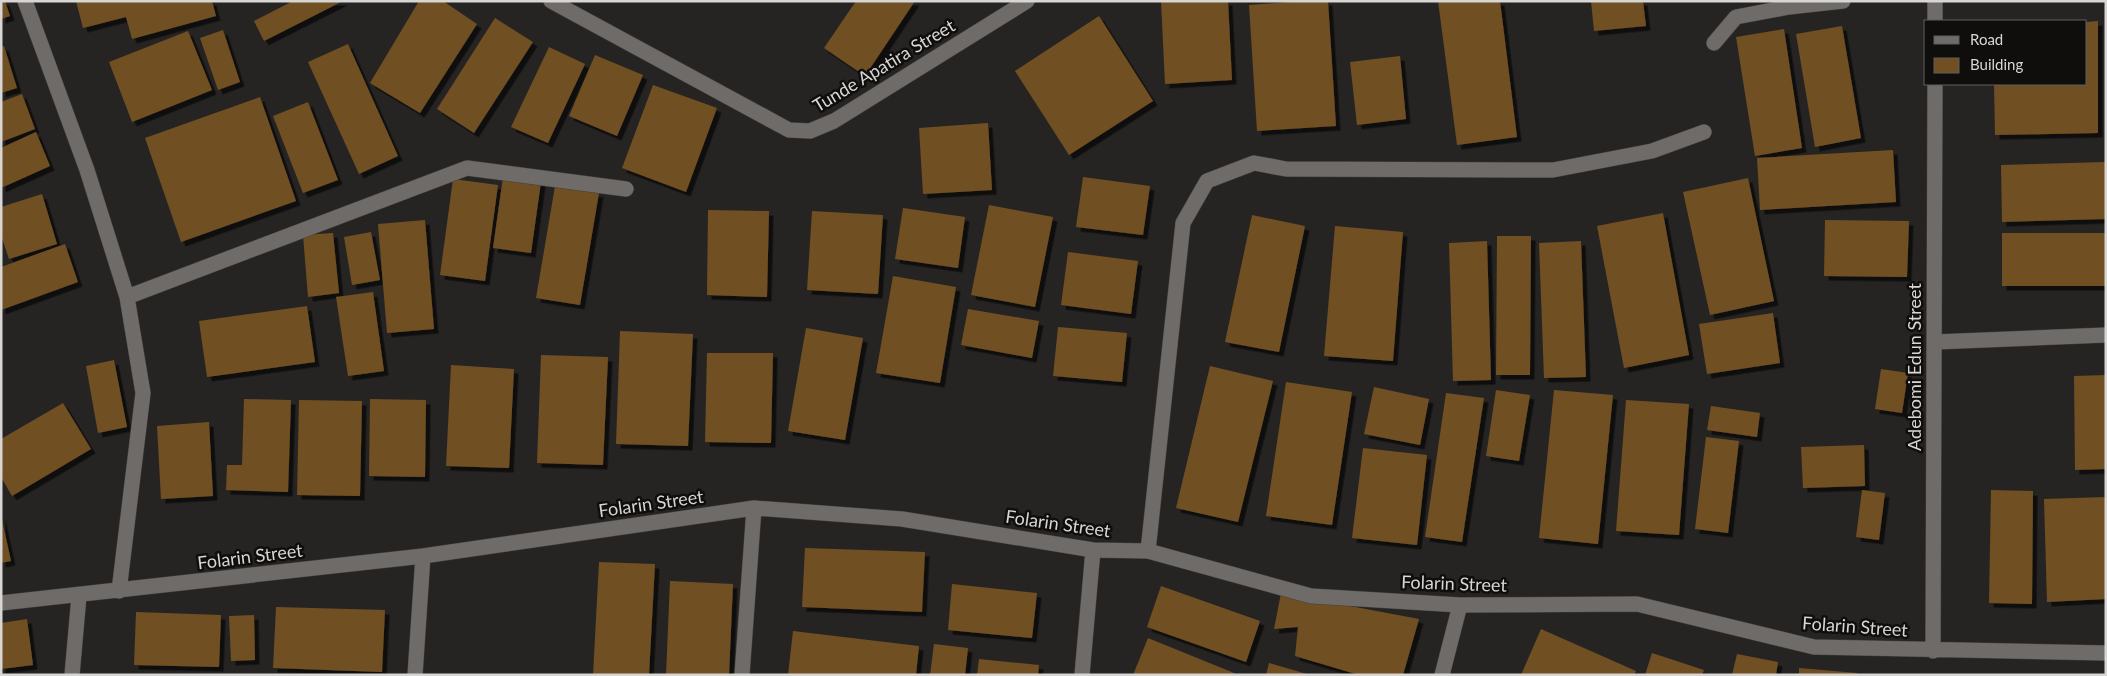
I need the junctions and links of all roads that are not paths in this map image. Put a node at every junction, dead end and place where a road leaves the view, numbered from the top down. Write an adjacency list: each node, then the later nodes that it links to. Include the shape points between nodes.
1 (25, 1): 11 (street, via 87,170)
2 (551, 1): 3 (street, Tunde Apatira Street, via 781,126 789,130 810,131 834,121)
3 (1028, 1)
4 (1843, 1): 7 (street, via 1736,17)
5 (1934, 1): 6 (street)
6 (1934, 20)
7 (1714, 43)
8 (1934, 85): 13 (street, Adebomi Edun Street)
9 (1704, 132): 16 (street, via 1652,150 1554,170 1286,169 1254,163 1208,181 1183,223)
10 (626, 189): 11 (street, via 468,168)
11 (127, 297): 18 (street, via 143,393)
12 (2106, 335): 13 (street)
13 (1935, 342): 22 (street, Adebomi Edun Street)
14 (754, 508): 15 (street, Folarin Street, via 902,519); 17 (street, Folarin Street); 26 (street)
15 (1093, 550): 16 (street, Folarin Street); 27 (street)
16 (1148, 551): 21 (street, Folarin Street, via 1311,596)
17 (423, 556): 18 (street, Folarin Street); 25 (street)
18 (119, 591): 19 (street, Folarin Street)
19 (79, 596): 20 (street, Folarin Street); 24 (street)
20 (1, 603)
21 (1460, 605): 22 (street, Folarin Street, via 1638,604 1814,647); 28 (street)
22 (1933, 651): 23 (street, Folarin Street)
23 (2106, 653)
24 (72, 675)
25 (415, 675)
26 (742, 675)
27 (1082, 675)
28 (1442, 675)

